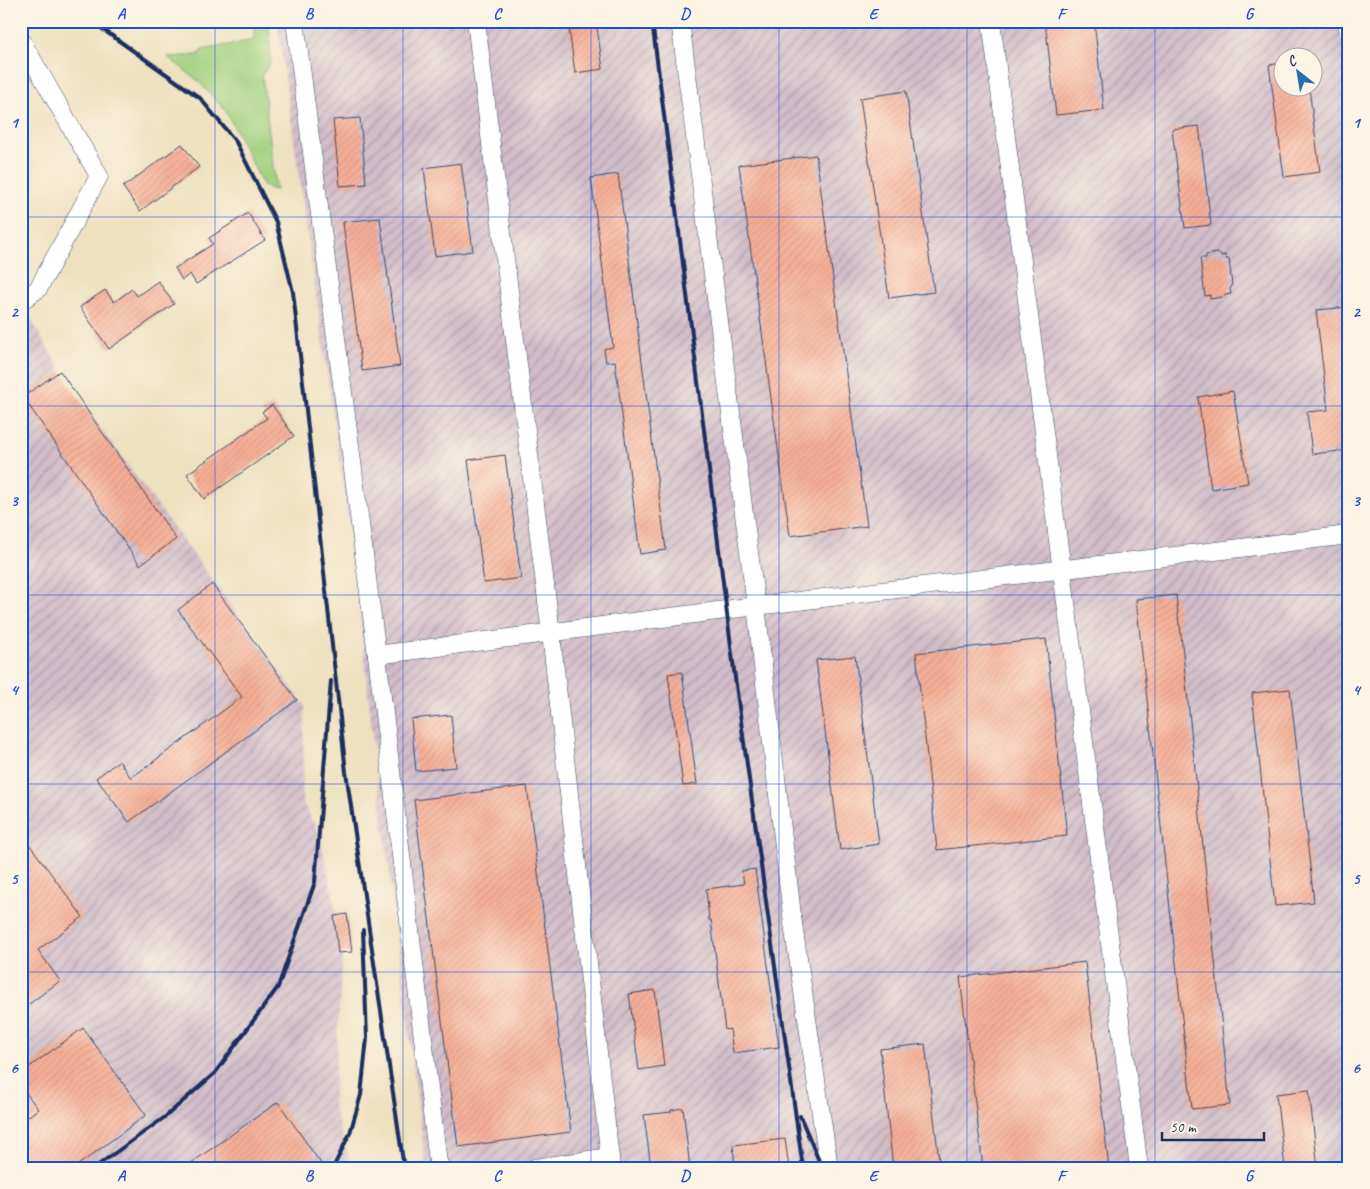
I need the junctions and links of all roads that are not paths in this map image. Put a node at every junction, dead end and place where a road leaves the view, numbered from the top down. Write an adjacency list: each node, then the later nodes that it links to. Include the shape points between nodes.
1 (294, 21): 13 (lane)
2 (476, 21): 12 (lane)
3 (680, 21): 11 (lane)
4 (991, 21): 10 (lane)
5 (1347, 21): 6 (lane)
6 (1349, 34)
7 (21, 40): 8 (lane, via 99,176 38,289)
8 (21, 301)
9 (1349, 535): 10 (lane)
10 (1062, 569): 11 (lane); 18 (lane)
11 (756, 606): 12 (lane); 17 (lane, via 793,924)
12 (551, 634): 13 (lane); 14 (lane)
13 (377, 656): 15 (lane, via 438,1163)
14 (610, 1162): 16 (lane)
15 (442, 1168)
16 (535, 1168)
17 (829, 1168)
18 (1139, 1168)

